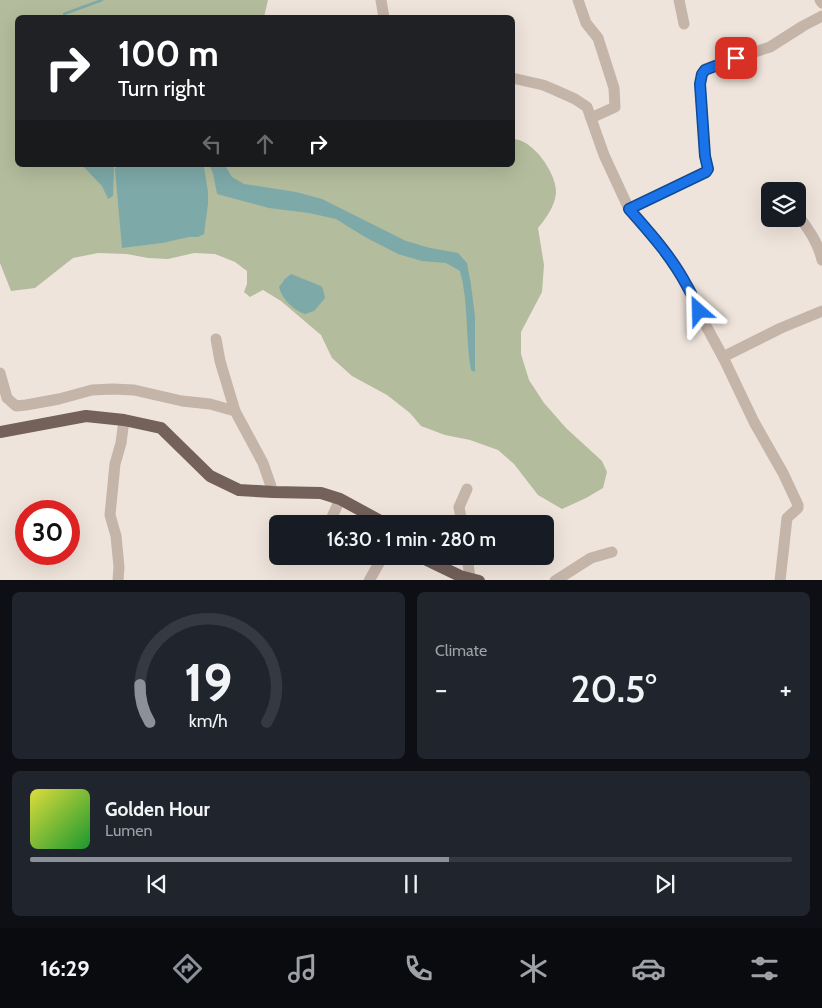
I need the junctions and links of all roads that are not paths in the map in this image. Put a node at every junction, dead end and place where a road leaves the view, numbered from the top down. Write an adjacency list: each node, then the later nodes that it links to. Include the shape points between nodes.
1 (381, 0): 4 (street)
2 (578, 0): 8 (street, via 586,23 598,38 614,88 615,107)
3 (678, 0): 6 (street)
4 (384, 15)
5 (822, 16): 9 (street, via 770,47 705,70 700,84 708,169)
6 (684, 24)
7 (515, 79): 8 (street, via 575,99 587,107)
8 (591, 118): 9 (street)
9 (629, 209): 14 (street, via 658,242 687,285)
10 (806, 226): 11 (street)
11 (822, 260)
12 (822, 311): 14 (street)
13 (216, 339): 16 (street)
14 (724, 357): 33 (street, via 798,505 787,518)
15 (0, 373): 16 (street, via 6,398 16,406 92,390 112,389 134,390)
16 (235, 411): 20 (street, via 263,463)
17 (124, 420): 18 (main road, via 86,416); 20 (main road, via 161,428 210,476 239,490); 30 (street, via 110,514 116,536)
18 (0, 432)
19 (467, 489): 24 (street, via 459,507)
20 (273, 492): 21 (main road, via 321,493)
21 (340, 499): 22 (street); 23 (main road)
22 (333, 515)
23 (369, 515)
24 (460, 515)
25 (612, 552): 32 (street, via 590,558)
26 (377, 565): 31 (street)
27 (437, 565): 29 (main road)
28 (470, 565): 29 (street)
29 (475, 579)
30 (118, 580)
31 (369, 580)
32 (555, 580)
33 (780, 580)

